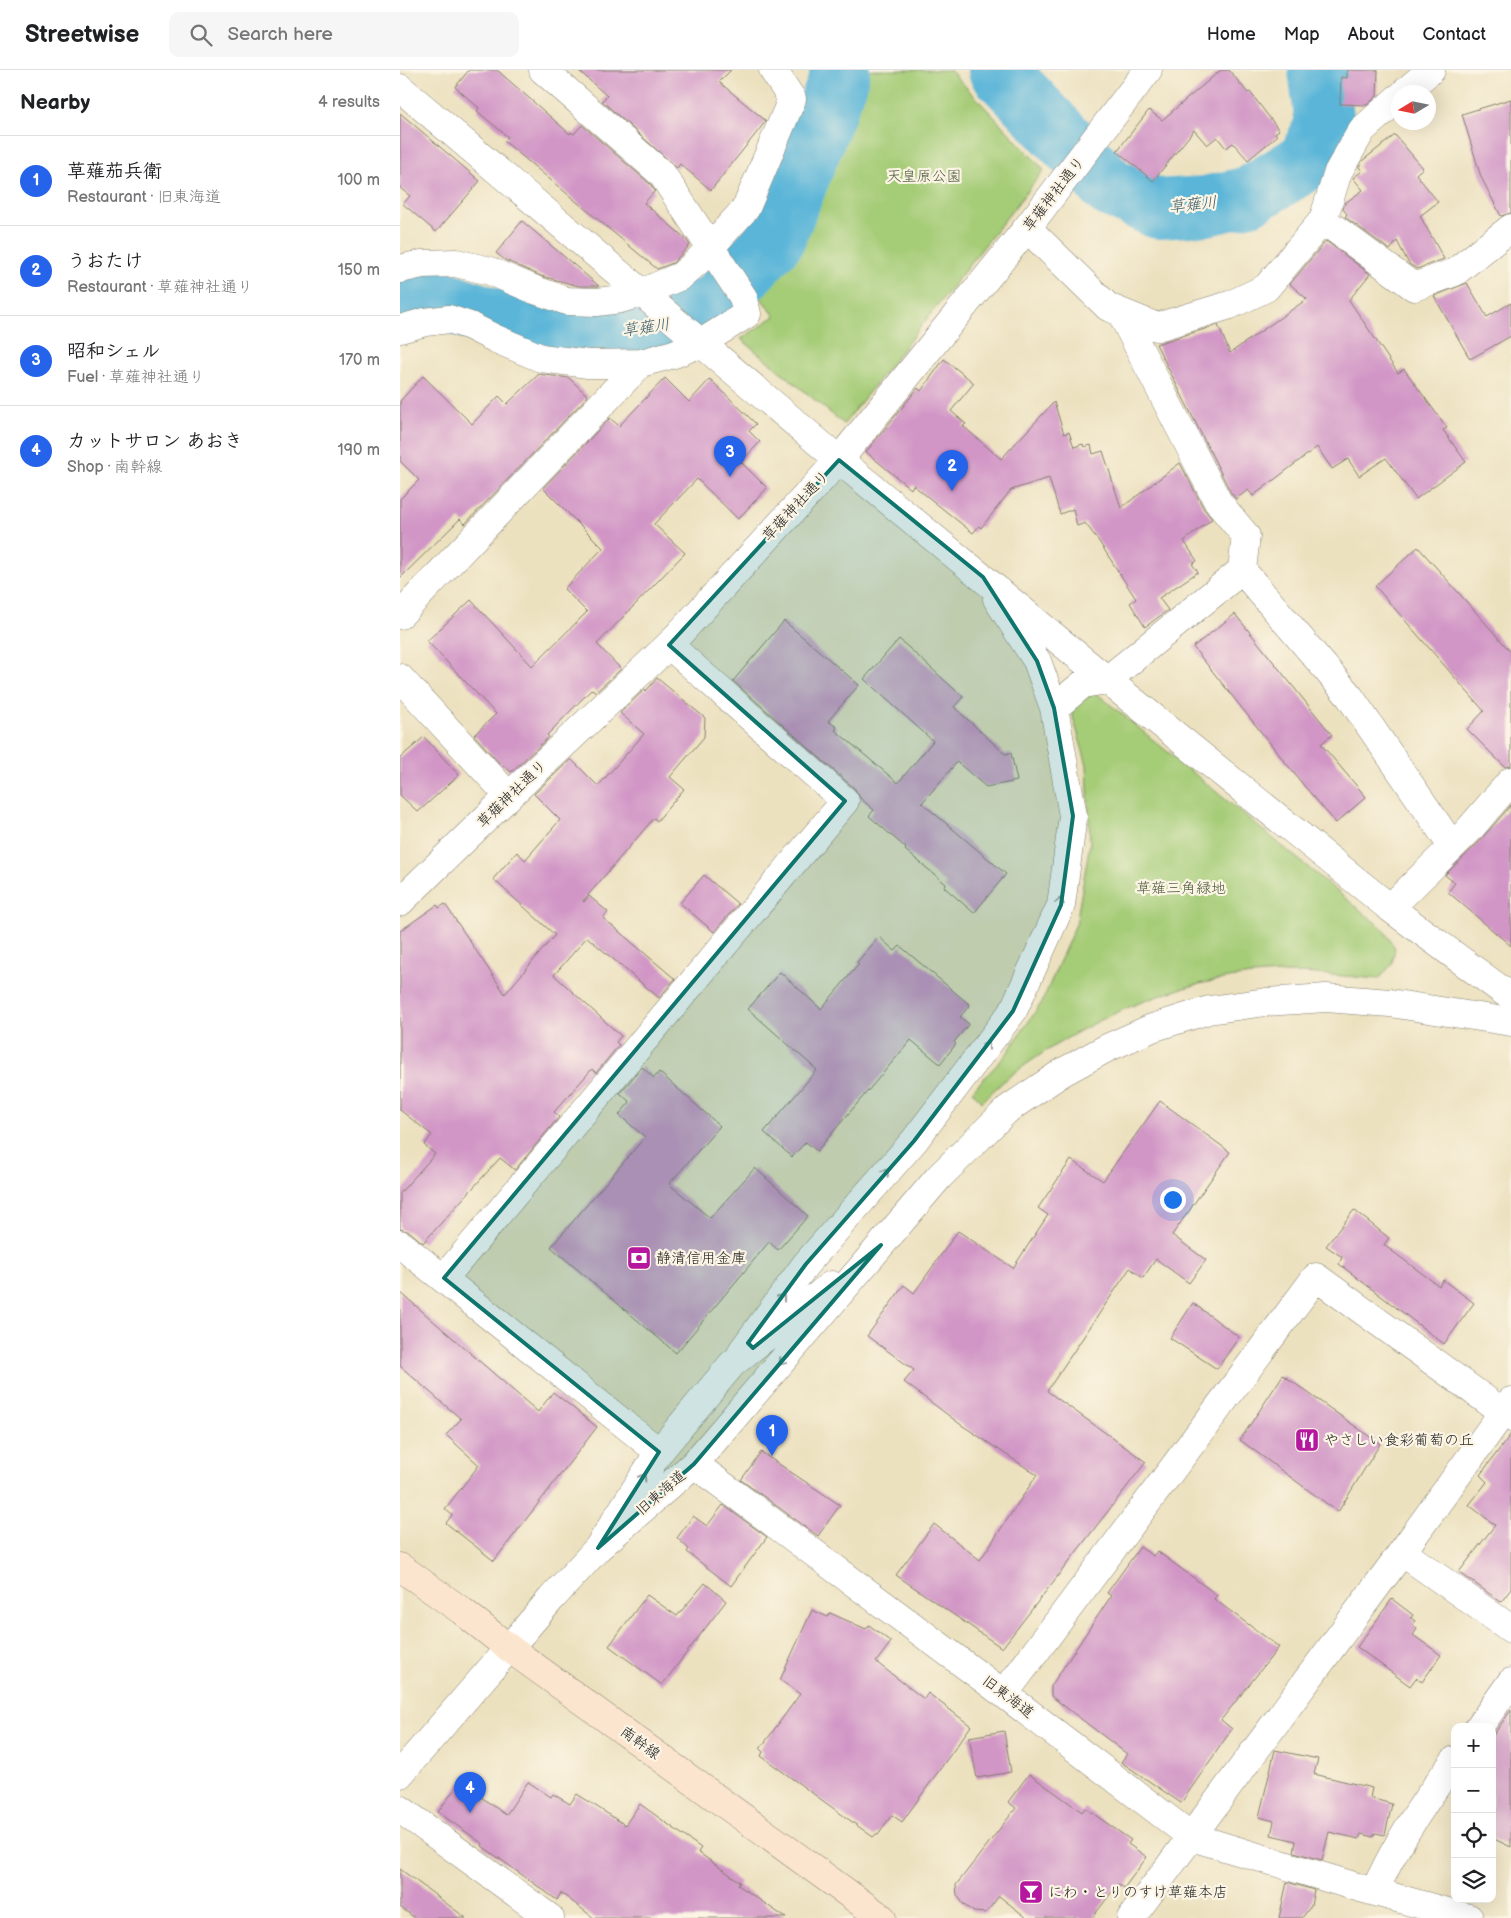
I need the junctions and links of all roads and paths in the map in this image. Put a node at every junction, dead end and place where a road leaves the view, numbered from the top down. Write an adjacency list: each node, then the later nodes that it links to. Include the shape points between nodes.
1 (543, 70): 11 (street, via 662,174)
2 (773, 70): 11 (street, via 792,99 746,208)
3 (1148, 70): 9 (street, 草薙神社通り)
4 (1431, 70): 5 (street)
5 (1413, 85)
6 (400, 88): 13 (street)
7 (1391, 104): 8 (street, via 1362,130 1338,172)
8 (1323, 220): 10 (street, via 1414,287 1455,272); 14 (street, via 1266,288 1230,305 1157,327)
9 (1027, 228): 14 (street, via 1108,307); 18 (street, 草薙神社通り)
10 (1511, 228)
11 (712, 248): 13 (street, via 681,276); 16 (street, via 743,296 747,314)
12 (400, 269): 13 (street, via 422,264 456,263 490,271 567,301 597,302)
13 (643, 292): 16 (street)
14 (1121, 313): 19 (street, via 1218,502 1246,536)
15 (400, 329): 17 (street, via 449,319 541,358 588,364)
16 (701, 343): 17 (street); 18 (street)
17 (641, 363): 21 (street)
18 (839, 460): 20 (street); 22 (street, 草薙神社通り)
19 (1242, 570): 24 (street); 28 (street, via 1350,698)
20 (983, 577): 24 (street); 25 (street, via 1037,661)
21 (400, 615)
22 (669, 645): 27 (street, 草薙神社通り); 35 (street, via 845,801)
23 (400, 678): 27 (street)
24 (1107, 680): 25 (street, via 1083,684); 30 (street)
25 (1054, 708): 36 (street, one-way to 25, via 806,1264 914,1141 1013,1012 1060,905 1074,816)
26 (1511, 781): 28 (street)
27 (509, 796): 29 (street, 草薙神社通り)
28 (1452, 846): 30 (street)
29 (400, 902)
30 (1390, 908): 31 (street)
31 (1511, 997)
32 (1511, 1022): 34 (street, via 1390,1003 1326,998 1209,1010 1152,1028 1062,1072 1008,1109 939,1177)
33 (400, 1244): 35 (street)
34 (881, 1245): 36 (street); 39 (street, one-way to 39)
35 (444, 1278): 38 (street)
36 (732, 1364): 38 (street)
37 (1508, 1410): 41 (street); 46 (street, via 1316,1277)
38 (659, 1452): 40 (street, one-way to 38)
39 (694, 1464): 40 (street, 旧東海道); 46 (street, 旧東海道)
40 (598, 1548): 44 (street)
41 (1402, 1552): 43 (street); 51 (street)
42 (400, 1566): 44 (main road, 南幹線)
43 (1511, 1628)
44 (508, 1648): 49 (street); 54 (main road, 南幹線)
45 (1511, 1682): 47 (street)
46 (1004, 1694): 51 (street, 旧東海道)
47 (1481, 1723)
48 (1451, 1765): 52 (street, via 1384,1870)
49 (400, 1774)
50 (400, 1809): 53 (street)
51 (1192, 1837): 52 (street, 旧東海道); 55 (street)
52 (1375, 1891): 56 (street, 旧東海道)
53 (550, 1918)
54 (882, 1918)
55 (1131, 1918)
56 (1468, 1918)

